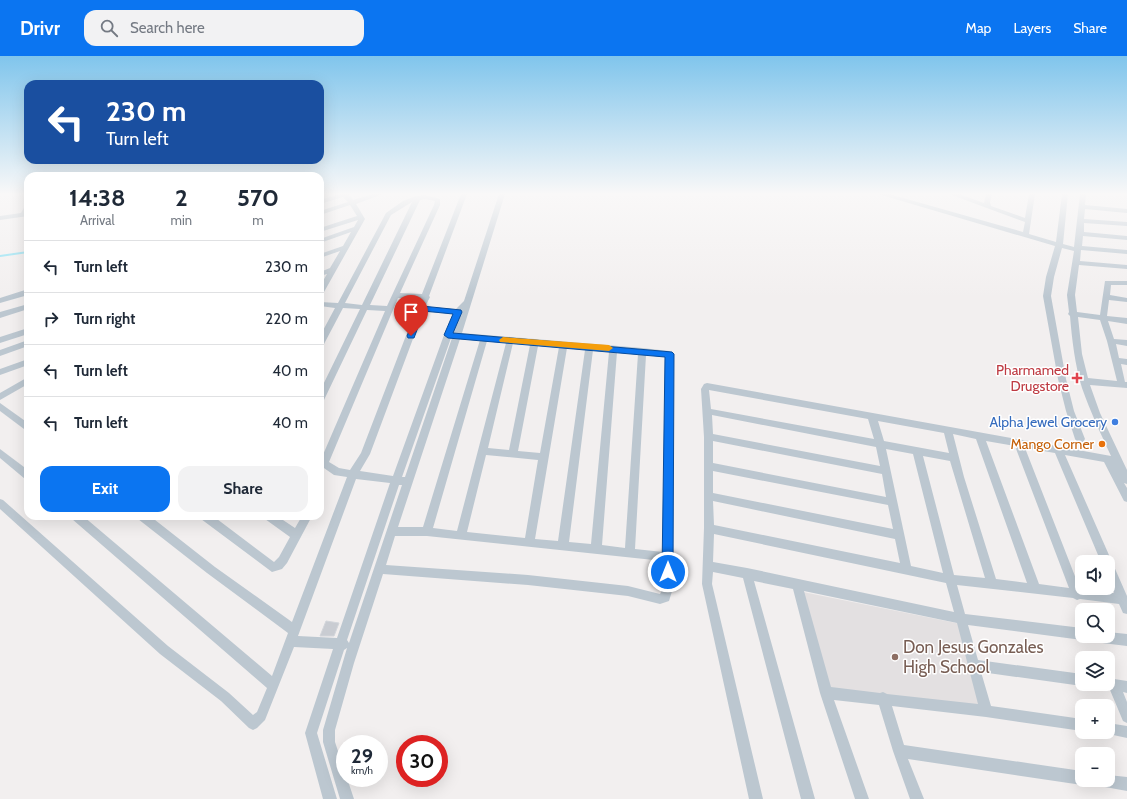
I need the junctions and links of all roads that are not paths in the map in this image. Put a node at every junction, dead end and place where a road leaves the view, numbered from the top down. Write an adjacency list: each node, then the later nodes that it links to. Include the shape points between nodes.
1 (357, 228): 16 (street)
2 (355, 229): 15 (street)
3 (380, 229): 35 (street)
4 (406, 229): 37 (street)
5 (426, 229): 28 (street)
6 (451, 229): 29 (street)
7 (491, 229): 33 (street)
8 (1004, 229): 13 (street)
9 (1026, 229): 13 (street)
10 (1061, 229): 17 (street)
11 (1080, 229): 12 (street)
12 (1080, 234): 14 (street); 18 (street)
13 (1026, 235): 17 (street)
14 (1127, 238)
15 (324, 240)
16 (346, 246): 20 (street); 23 (street)
17 (1059, 246): 18 (street); 76 (street, via 1047,296 1062,379)
18 (1077, 249): 19 (street); 21 (street)
19 (1127, 252)
20 (324, 254)
21 (1075, 263): 22 (street); 41 (street, via 1071,295)
22 (1127, 268)
23 (332, 270): 24 (street); 26 (street)
24 (324, 273)
25 (1127, 283): 30 (street, via 1108,283)
26 (324, 285)
27 (24, 293): 32 (street)
28 (396, 296): 29 (street); 39 (street)
29 (426, 297): 38 (street)
30 (1106, 297): 31 (street); 43 (street)
31 (1127, 300)
32 (0, 301)
33 (469, 302): 40 (street); 47 (street)
34 (324, 304): 35 (street)
35 (340, 306): 37 (street); 46 (street)
36 (24, 307): 42 (street)
37 (365, 308): 39 (street); 67 (street)
38 (422, 309): 40 (street); 93 (street, via 365,454)
39 (390, 310): 84 (street)
40 (458, 312): 47 (street)
41 (1072, 314): 43 (street); 65 (street)
42 (0, 315)
43 (1103, 319): 44 (street); 51 (street)
44 (1127, 321)
45 (24, 332): 49 (street)
46 (324, 336)
47 (452, 336): 48 (street); 94 (street); 95 (street)
48 (484, 338): 50 (street); 108 (street)
49 (0, 340)
50 (510, 341): 52 (street); 81 (street)
51 (1111, 341): 53 (street); 60 (street)
52 (535, 342): 55 (street); 83 (street)
53 (1127, 343)
54 (24, 344): 59 (street)
55 (562, 344): 56 (street); 85 (street)
56 (589, 347): 57 (street); 113 (street)
57 (613, 349): 58 (street); 114 (street)
58 (642, 351): 115 (street); 117 (street, via 669,354)
59 (0, 353)
60 (1115, 361): 61 (street); 66 (street)
61 (1127, 362)
62 (24, 363): 63 (street)
63 (0, 372)
64 (24, 383): 68 (street)
65 (1085, 384): 66 (street); 88 (street)
66 (1125, 387)
67 (324, 392)
68 (0, 397)
69 (0, 406): 72 (street)
70 (706, 411): 71 (street, via 707,386); 75 (street); 78 (street)
71 (872, 417): 73 (street); 78 (street)
72 (24, 425)
73 (948, 431): 74 (street); 86 (street)
74 (980, 436): 77 (street); 126 (street)
75 (709, 437): 90 (street); 91 (street)
76 (1080, 439)
77 (1018, 442): 80 (street); 127 (street)
78 (880, 444): 79 (street); 91 (street)
79 (917, 450): 86 (street); 122 (street)
80 (1058, 450): 87 (street); 116 (street)
81 (482, 451): 83 (street); 111 (street)
82 (0, 453): 92 (street)
83 (513, 454): 85 (street)
84 (324, 457)
85 (543, 457): 112 (street)
86 (955, 458): 124 (street)
87 (1107, 458): 88 (street); 96 (street)
88 (1118, 461): 96 (street)
89 (324, 462): 93 (street, via 337,472)
90 (708, 466): 97 (street); 99 (street)
91 (885, 470): 99 (street)
92 (24, 473)
93 (353, 474): 94 (street); 133 (street)
94 (395, 481): 95 (street); 136 (street)
95 (409, 482): 107 (street)
96 (1125, 483): 98 (street)
97 (709, 496): 106 (street); 110 (street)
98 (1127, 498)
99 (892, 502): 110 (street)
100 (0, 503): 141 (street, via 164,650 225,697 253,724 261,716)
101 (81, 520): 141 (street)
102 (147, 520): 133 (street)
103 (211, 520): 109 (street, via 272,567 278,566 283,560)
104 (275, 520): 109 (street)
105 (305, 520): 109 (street)
106 (709, 528): 118 (street); 120 (street)
107 (391, 531): 108 (street); 119 (street)
108 (427, 532): 111 (street)
109 (296, 535)
110 (899, 535): 120 (street)
111 (461, 536): 112 (street)
112 (529, 542): 113 (street)
113 (563, 546): 114 (street)
114 (596, 550): 115 (street)
115 (630, 553): 117 (street)
116 (1103, 555)
117 (668, 557): 119 (street, via 668,588 665,596 660,599 628,591 536,580)
118 (708, 566): 121 (street); 157 (street, via 711,605)
119 (379, 569): 137 (street)
120 (906, 570): 122 (street)
121 (747, 573): 125 (street); 158 (street)
122 (950, 579): 124 (street); 131 (street)
123 (1115, 582): 130 (street)
124 (992, 584): 126 (street)
125 (797, 585): 131 (street); 144 (street)
126 (1034, 589): 128 (street)
127 (1075, 590)
128 (1075, 595)
129 (1077, 595): 130 (street)
130 (1125, 604)
131 (961, 619): 132 (street); 138 (street)
132 (1075, 633)
133 (293, 636): 136 (street); 141 (street)
134 (1115, 639): 135 (street)
135 (1127, 640)
136 (339, 644): 137 (street); 155 (street, via 311,733)
137 (354, 645): 156 (street, via 329,730 329,742)
138 (974, 665): 139 (street); 146 (street)
139 (1075, 679)
140 (1115, 685): 142 (street)
141 (274, 686)
142 (1127, 687)
143 (1114, 691): 147 (street)
144 (826, 693): 145 (street); 159 (street)
145 (883, 698): 146 (street); 151 (street)
146 (986, 711): 148 (street)
147 (1127, 717)
148 (1075, 724)
149 (1115, 730): 150 (street)
150 (1127, 732)
151 (899, 751): 152 (street); 160 (street)
152 (1075, 777)
153 (1115, 782): 154 (street)
154 (1127, 784)
155 (330, 799)
156 (346, 799)
157 (756, 799)
158 (808, 799)
159 (862, 799)
160 (917, 799)

